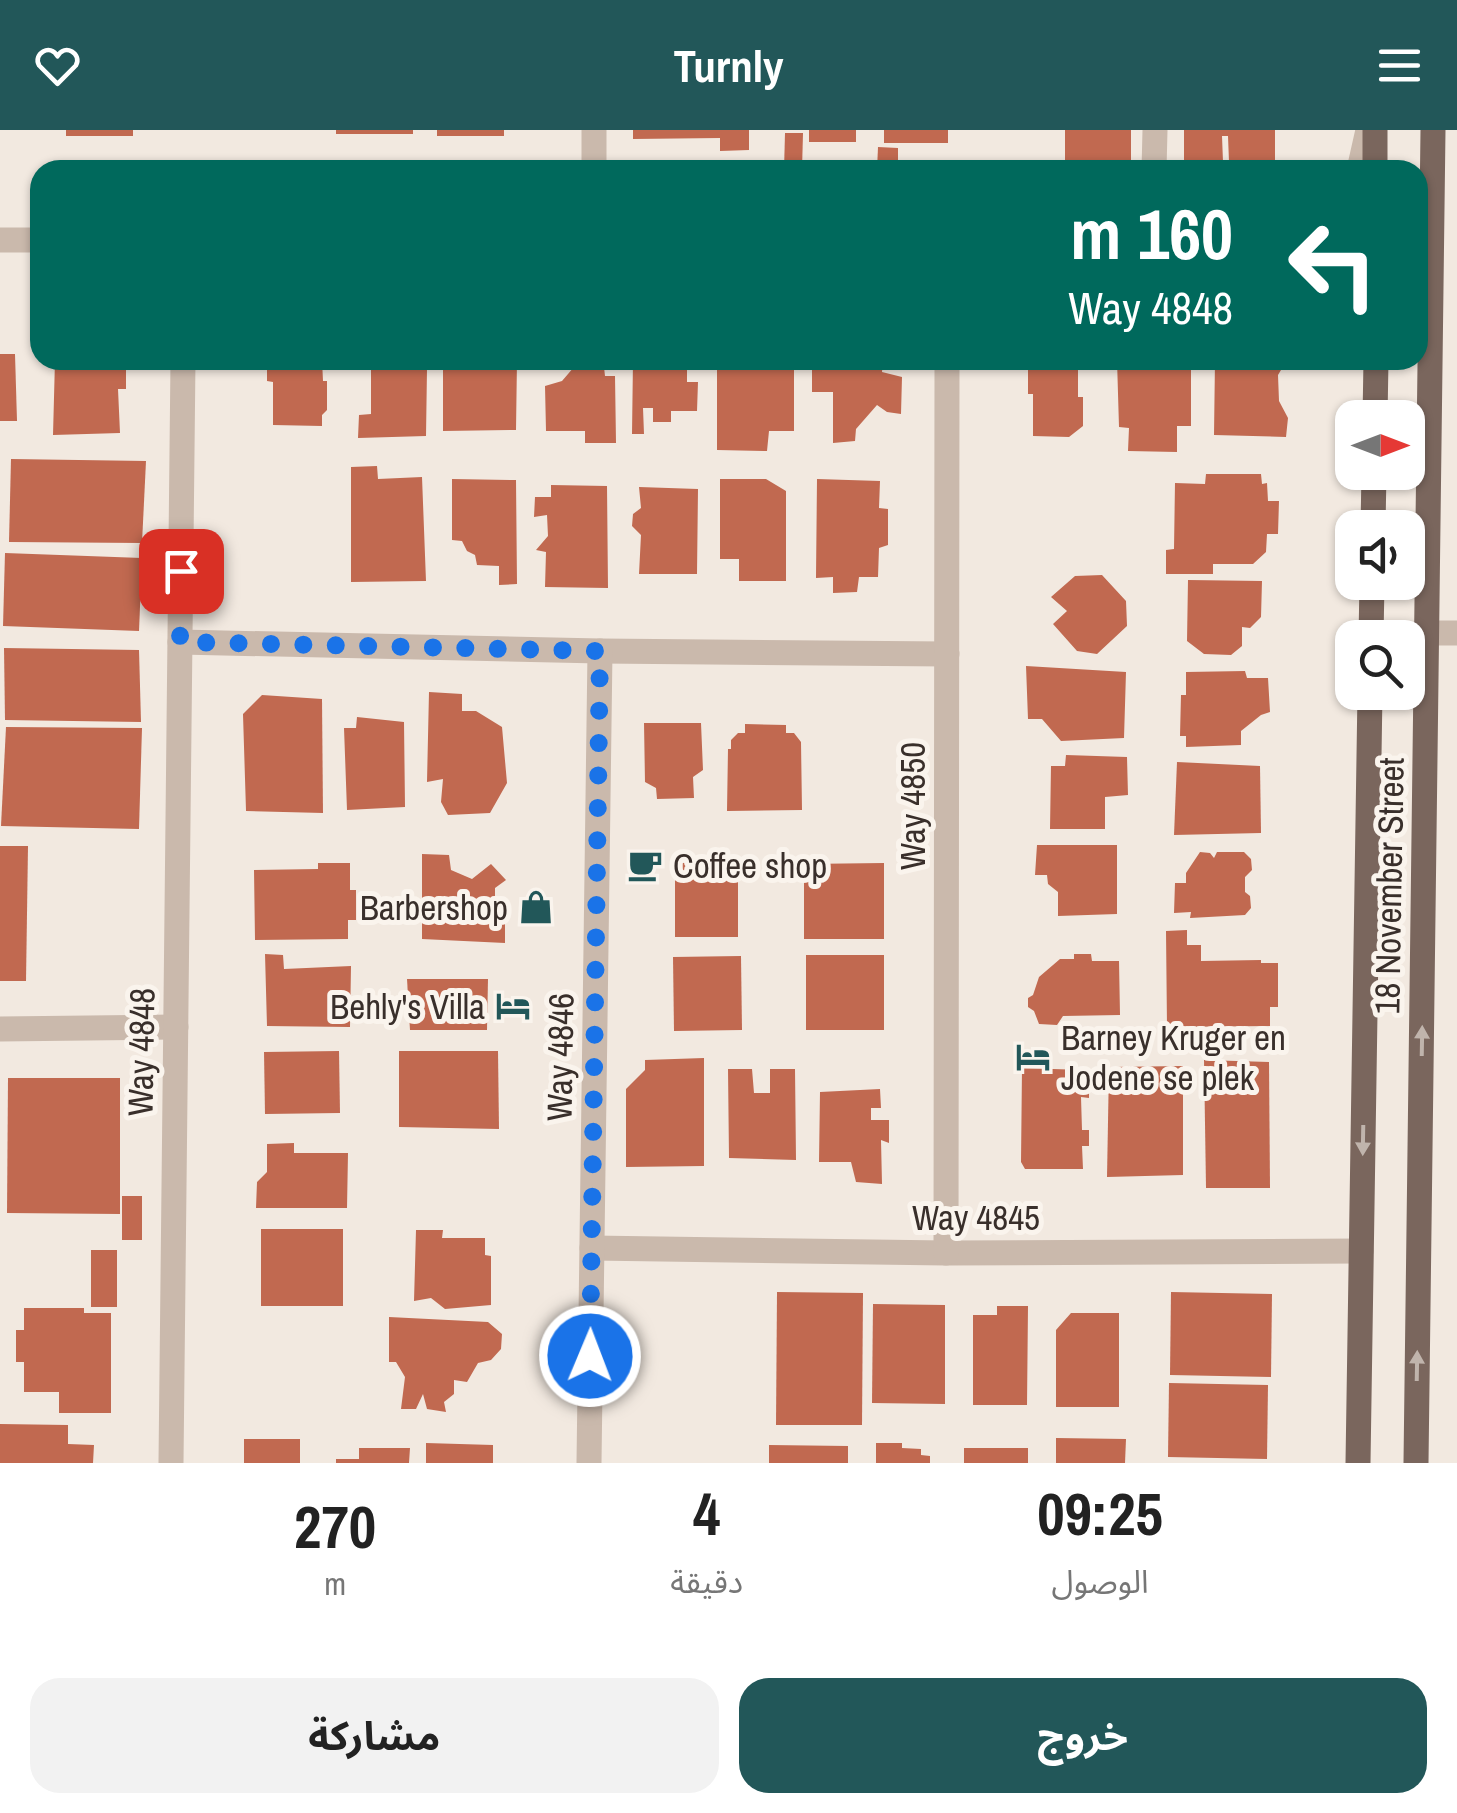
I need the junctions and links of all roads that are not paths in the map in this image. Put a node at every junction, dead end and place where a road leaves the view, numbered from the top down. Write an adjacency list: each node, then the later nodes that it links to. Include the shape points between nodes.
1 (594, 130): 5 (street)
2 (1155, 130): 6 (street)
3 (1372, 130): 7 (street); 8 (main road)
4 (1433, 130): 15 (main road, 18 November Street)
5 (594, 160)
6 (1154, 160)
7 (1362, 160)
8 (1374, 160)
9 (0, 240): 10 (street)
10 (30, 240)
11 (184, 370): 17 (street, Way 4848)
12 (947, 370): 19 (street, Way 4850)
13 (1373, 370): 14 (main road)
14 (1374, 400)
15 (1427, 633): 16 (street); 29 (main road, 18 November Street, one-way to 15)
16 (1457, 633)
17 (180, 642): 18 (street); 21 (street, Way 4848)
18 (600, 651): 19 (street); 23 (street, Way 4846)
19 (947, 654): 25 (street, Way 4850)
20 (1370, 710): 24 (main road, 18 November Street, one-way to 24)
21 (176, 1027): 22 (street); 26 (street, Way 4848)
22 (0, 1030)
23 (592, 1248): 25 (street, Way 4845); 27 (street, Way 4846)
24 (1360, 1252): 25 (street, Way 4845); 28 (main road, 18 November Street)
25 (946, 1253)
26 (171, 1463)
27 (589, 1463)
28 (1355, 1463)
29 (1416, 1463)

